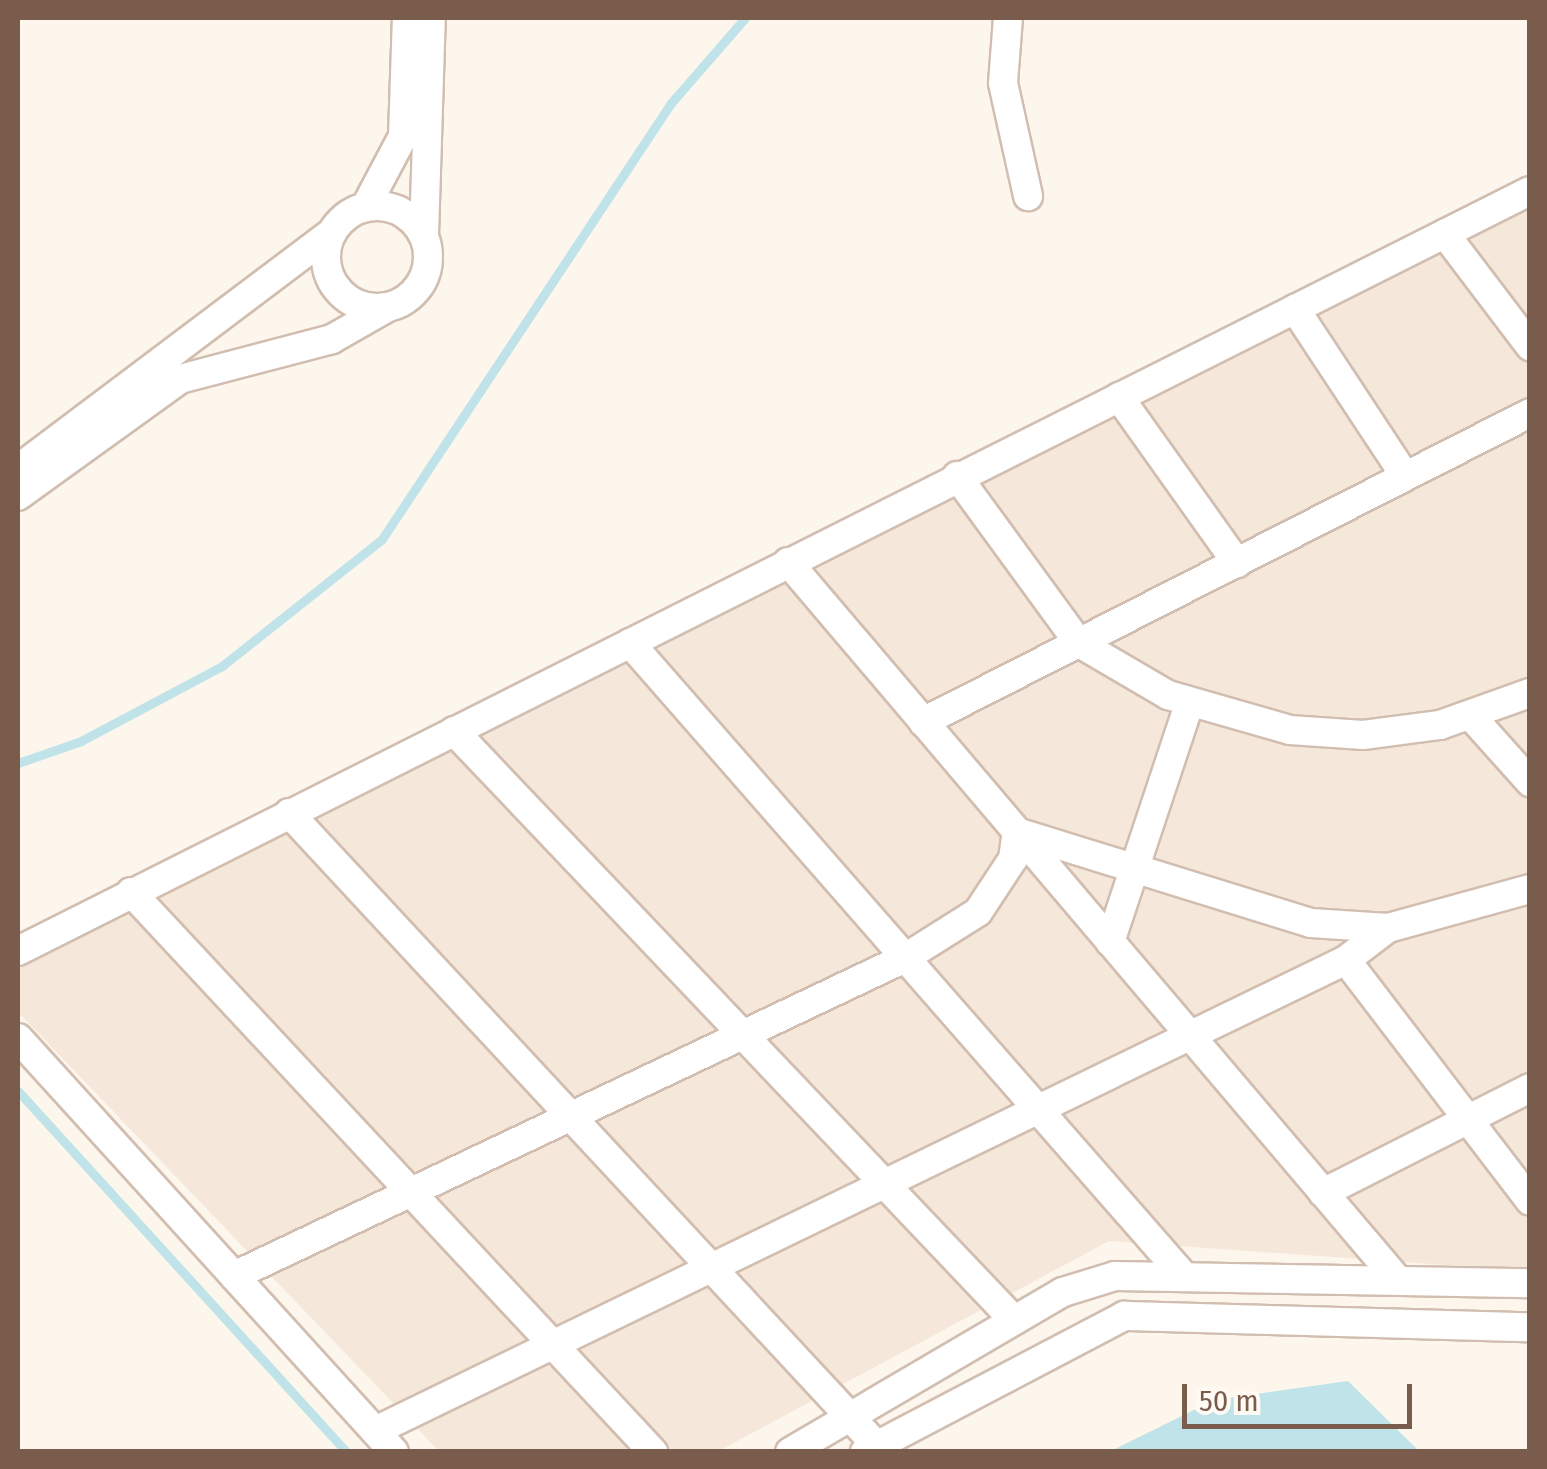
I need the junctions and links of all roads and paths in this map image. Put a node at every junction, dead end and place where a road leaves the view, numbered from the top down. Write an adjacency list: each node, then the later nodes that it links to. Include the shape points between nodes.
1 (407, 18): 6 (street, via 408,114)
2 (432, 18): 9 (street)
3 (1008, 18): 5 (street, via 1004,83)
4 (1530, 191): 8 (street)
5 (1028, 196)
6 (366, 206): 7 (street); 9 (street, via 400,210)
7 (331, 233): 10 (street, via 326,267 336,288 364,307); 15 (street)
8 (1444, 234): 11 (street); 12 (street)
9 (424, 235): 10 (street, via 423,280)
10 (388, 308): 18 (street, via 332,339 180,379)
11 (1295, 309): 13 (street); 17 (street)
12 (1530, 346)
13 (1118, 397): 16 (street); 20 (street)
14 (1530, 414): 17 (street)
15 (18, 468)
16 (957, 476): 19 (street); 22 (street)
17 (1405, 476): 20 (street)
18 (18, 496)
19 (788, 562): 21 (street); 26 (street)
20 (1237, 563): 22 (street)
21 (630, 643): 27 (street); 37 (street)
22 (1079, 643): 24 (street); 26 (street)
23 (1530, 693): 25 (street)
24 (1190, 702): 25 (street, via 1326,736); 31 (street)
25 (1471, 716): 28 (street)
26 (924, 722): 30 (street)
27 (454, 731): 29 (street); 39 (street)
28 (1530, 782)
29 (289, 813): 32 (street); 44 (street)
30 (1017, 832): 31 (street); 35 (street); 37 (street, via 1013,860 978,912)
31 (1134, 870): 34 (street, via 1269,914); 35 (street)
32 (131, 892): 36 (street); 47 (street)
33 (1524, 900): 34 (street)
34 (1388, 928): 38 (street)
35 (1110, 942): 40 (street)
36 (18, 952)
37 (905, 958): 39 (street); 43 (street)
38 (1346, 960): 40 (street); 45 (street)
39 (742, 1034): 44 (street); 46 (street)
40 (1190, 1036): 43 (street); 48 (street)
41 (18, 1038): 52 (street)
42 (1530, 1088): 45 (street)
43 (1038, 1109): 46 (street); 51 (street)
44 (570, 1115): 47 (street); 50 (street)
45 (1468, 1118): 48 (street); 49 (street)
46 (884, 1184): 50 (street); 55 (street)
47 (408, 1189): 52 (street); 57 (street)
48 (1323, 1192): 53 (street)
49 (1530, 1202)
50 (712, 1268): 57 (street); 58 (street)
51 (1182, 1274): 53 (street); 55 (street, via 1089,1282)
52 (234, 1276): 59 (street)
53 (1396, 1278): 54 (street)
54 (1530, 1283)
55 (1014, 1320): 58 (street)
56 (1530, 1327): 60 (street, via 1124,1316)
57 (553, 1344): 59 (street); 61 (street)
58 (850, 1417): 60 (street); 62 (street)
59 (384, 1441)
60 (871, 1448)
61 (653, 1452)
62 (790, 1452)

